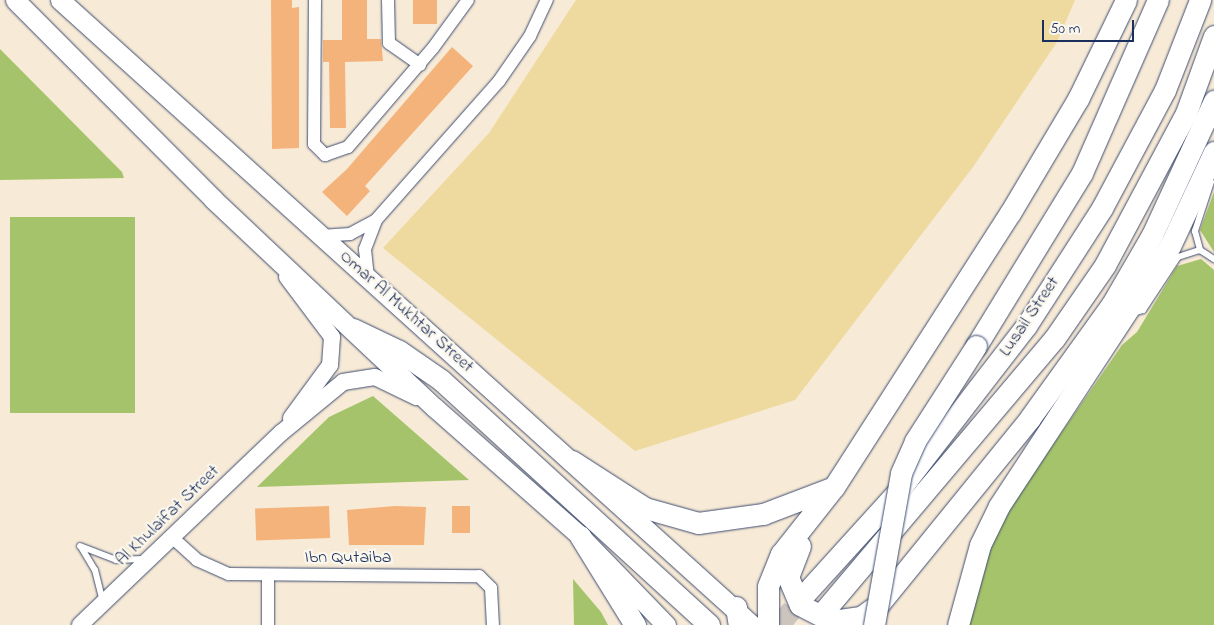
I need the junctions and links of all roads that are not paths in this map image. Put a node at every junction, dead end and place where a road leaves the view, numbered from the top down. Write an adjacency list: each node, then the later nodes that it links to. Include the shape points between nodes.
1 (15, 0): 16 (main road)
2 (60, 0): 15 (main road, Omar Al Mukhtar Street)
3 (315, 0): 11 (street, via 314,144 318,152 335,156 348,147)
4 (388, 0): 11 (street, via 390,43)
5 (468, 0): 11 (street)
6 (547, 0): 14 (street, via 530,36 499,81)
7 (1126, 0): 25 (highway, via 1078,99)
8 (1158, 0): 45 (highway, bridge, via 1082,173 915,441 901,473)
9 (1200, 0): 31 (highway, Lusail Street, via 1165,90 1106,200 1026,326 900,489)
10 (1214, 36): 34 (highway, Lusail Street, via 1186,112 1099,273 1054,339)
11 (420, 65)
12 (1214, 101): 32 (highway, via 1152,235 1112,304 1030,418)
13 (1211, 158): 17 (lane, via 1212,178 1195,231); 20 (highway, via 1170,246)
14 (381, 214): 15 (street, via 350,234); 19 (street, via 367,242)
15 (321, 236): 19 (main road, Omar Al Mukhtar Street)
16 (262, 244): 21 (main road); 23 (street, Al Khulaifat Street, via 332,337 330,365)
17 (1200, 250): 18 (lane); 20 (lane, via 1178,257 1143,310)
18 (1214, 259)
19 (368, 279): 24 (main road, Omar Al Mukhtar Street)
20 (1126, 314): 46 (highway, via 999,506 980,545)
21 (352, 329): 22 (main road); 41 (highway, via 399,352 441,380)
22 (435, 408): 23 (street, Al Khulaifat Street, via 390,381 360,376 343,382); 27 (main road)
23 (281, 432): 28 (street, Al Khulaifat Street)
24 (572, 461): 25 (highway, via 645,508 698,522 763,514); 35 (main road, Omar Al Mukhtar Street)
25 (834, 487): 26 (highway)
26 (816, 509): 32 (highway, via 788,577 800,605 832,621 861,617); 43 (highway, via 771,572)
27 (580, 536): 39 (highway); 40 (main road)
28 (174, 539): 29 (street, Al Khulaifat Street); 30 (street, Ibn Qutaiba, via 212,569)
29 (154, 558): 33 (street, Al Khulaifat Street); 33 (lane, via 116,560 80,546 99,582)
30 (268, 576): 37 (street); 38 (street, Ibn Qutaiba, via 471,574 491,588)
31 (803, 596)
32 (884, 601): 44 (highway)
33 (100, 610): 36 (street, Al Khulaifat Street)
34 (824, 611)
35 (737, 616): 42 (main road, Omar Al Mukhtar Street)
36 (80, 625)
37 (268, 625)
38 (493, 625)
39 (635, 625)
40 (666, 625)
41 (709, 625)
42 (752, 625)
43 (768, 625)
44 (862, 625)
45 (874, 625)
46 (958, 625)

